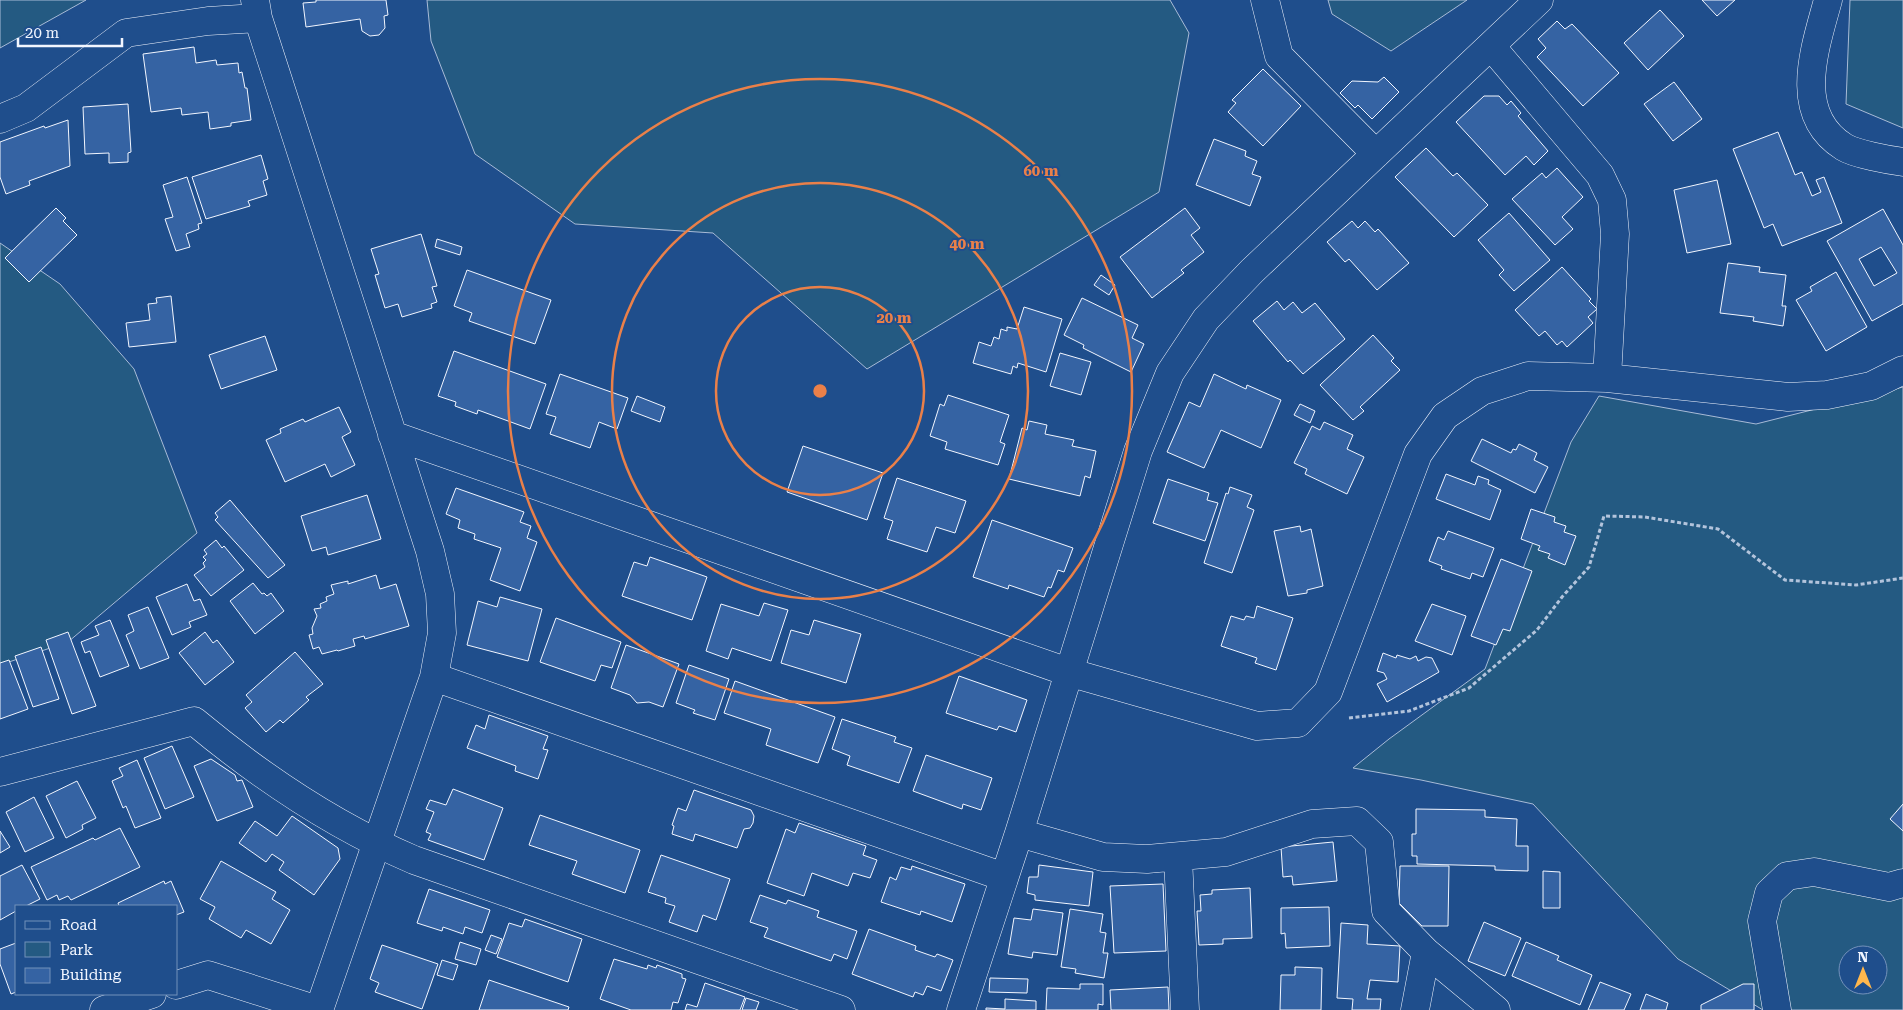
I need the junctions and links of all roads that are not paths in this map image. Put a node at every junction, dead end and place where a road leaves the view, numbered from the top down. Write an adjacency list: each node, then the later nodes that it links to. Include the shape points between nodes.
1 (1265, 0): 7 (street, via 1279,56)
2 (1539, 0): 5 (street)
3 (1828, 0): 8 (street, via 1812,58 1812,102 1824,131 1845,148)
4 (256, 9): 6 (street, via 208,21 126,33 26,108); 11 (street)
5 (1491, 46): 7 (street); 10 (street, via 1600,175 1612,200 1615,234)
6 (0, 119)
7 (1376, 154): 12 (street, via 1206,318 1170,373 1138,451)
8 (1903, 162)
9 (1903, 370): 10 (street, via 1870,386 1827,395 1788,397)
10 (1607, 378): 12 (street, via 1528,376 1482,390 1445,416 1418,454 1328,692 1298,724 1257,726)
11 (392, 436): 12 (street); 13 (street, via 430,551 440,594 442,633)
12 (1068, 672): 15 (street)
13 (434, 677): 16 (street); 18 (street)
14 (0, 772): 16 (street, via 194,721 236,757)
15 (1019, 833): 17 (street, via 1103,856 1147,859); 18 (street)
16 (378, 844): 24 (street); 25 (street, via 414,860)
17 (1178, 856): 20 (street, via 1226,852 1312,824 1357,821 1379,842 1386,911); 27 (street)
18 (1004, 877): 26 (street)
19 (1903, 883): 30 (street, via 1890,887 1814,872 1787,876 1769,893 1762,921)
20 (1426, 952): 28 (street); 29 (street)
21 (178, 984): 24 (street, via 208,975)
22 (149, 995): 23 (street)
23 (104, 1010)
24 (318, 1010)
25 (841, 1010)
26 (961, 1010)
27 (1185, 1010)
28 (1415, 1010)
29 (1496, 1010)
30 (1777, 1010)

